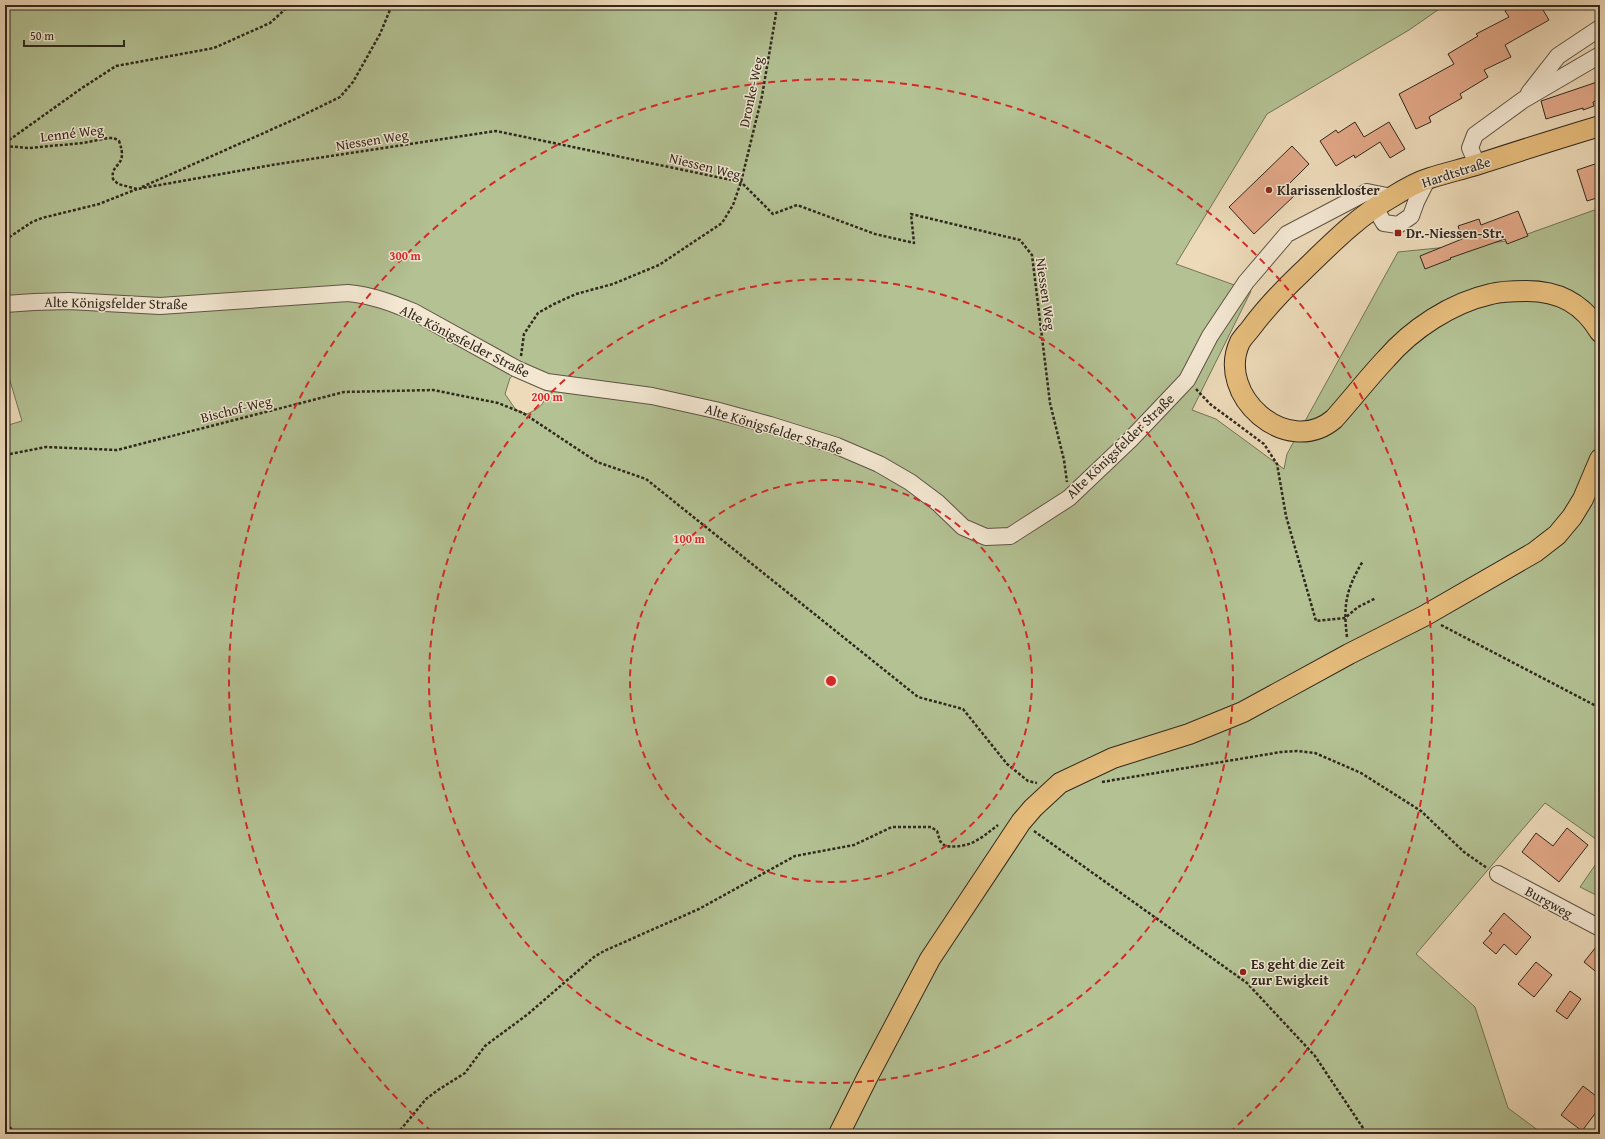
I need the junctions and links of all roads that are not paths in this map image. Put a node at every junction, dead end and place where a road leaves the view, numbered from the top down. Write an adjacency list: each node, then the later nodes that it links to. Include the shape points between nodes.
1 (1600, 28): 3 (street, via 1558,56)
2 (1600, 55): 3 (street)
3 (1523, 100): 5 (street, via 1475,135 1470,148)
4 (1600, 126): 5 (main road, Hardtstraße)
5 (1477, 164): 6 (main road, Hardtstraße)
6 (1428, 178): 7 (main road, Hardtstraße); 8 (street, via 1411,216 1398,225 1384,223)
7 (1392, 197): 8 (main road, Hardtstraße); 9 (street, Alte Königsfelder Straße, via 1366,192 1287,234 1246,282 1210,336 1187,380 1130,440 1069,498 1010,536 986,537 964,527 910,482 879,464 837,446 715,410 652,396 547,382 519,370 414,312 362,294 342,293 160,306 69,302)
8 (1375, 208): 10 (main road, Hardtstraße, via 1348,228 1292,281 1240,342 1235,366 1238,382 1255,412 1275,426 1297,431 1327,425 1402,342 1445,312 1483,296 1510,291 1555,294 1578,305)
9 (5, 304)
10 (1600, 332)
11 (1600, 459): 14 (main road, via 1583,499 1572,517 1557,535 1535,552 1424,616 1230,718 1113,758 1060,783 1021,822 930,959)
12 (1498, 874): 13 (street, Burgweg)
13 (1600, 928)
14 (839, 1134)

